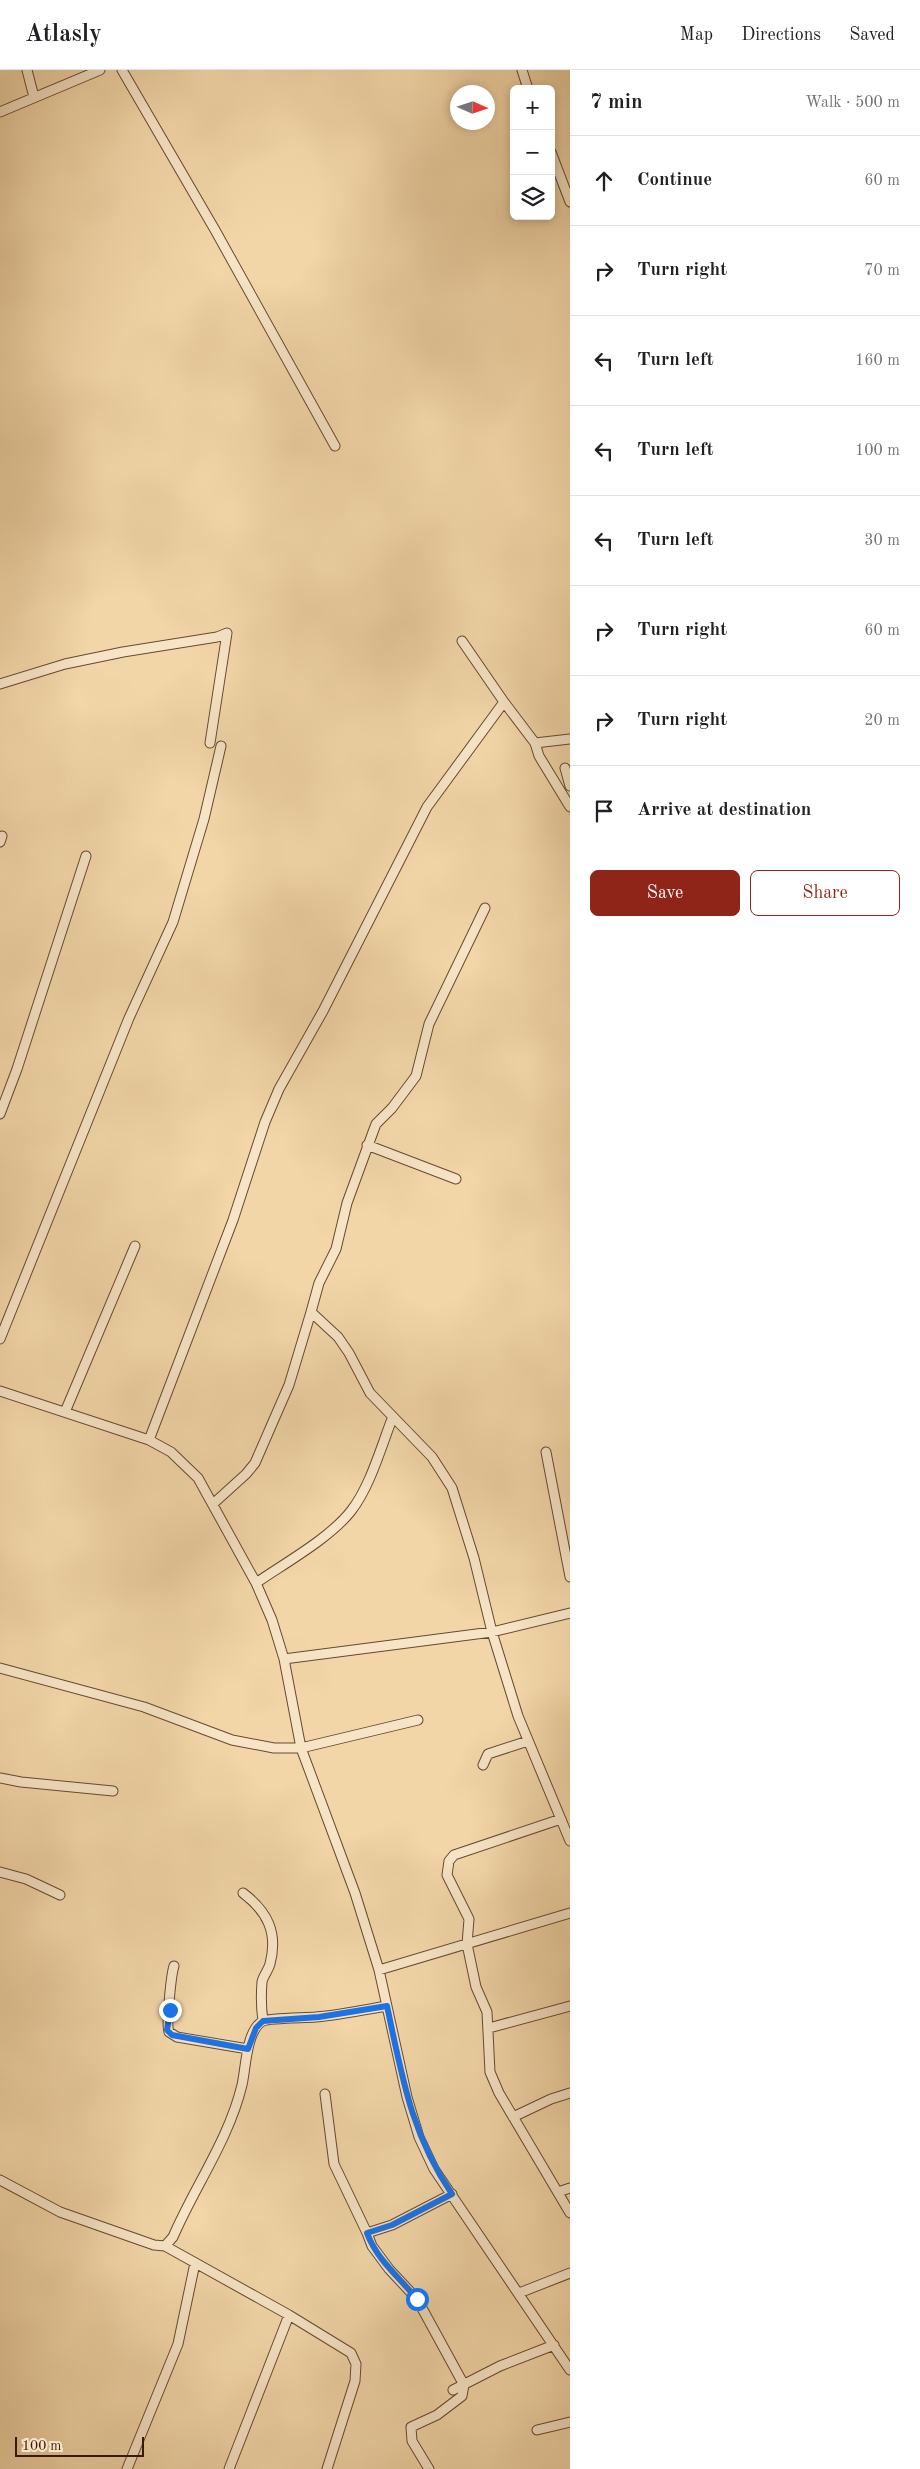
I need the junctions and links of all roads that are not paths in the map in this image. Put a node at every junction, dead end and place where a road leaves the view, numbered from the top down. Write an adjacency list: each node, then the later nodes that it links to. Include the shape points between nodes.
1 (27, 70): 6 (street)
2 (100, 70): 6 (street)
3 (122, 70): 10 (street)
4 (522, 70): 5 (street)
5 (527, 85)
6 (34, 98): 7 (street)
7 (0, 112)
8 (555, 163): 9 (street)
9 (570, 202)
10 (335, 446)
11 (462, 641): 13 (street)
12 (0, 684): 15 (street, via 65,664 227,633)
13 (504, 702): 16 (street); 32 (street, via 427,807 324,1011 279,1089 230,1229)
14 (570, 739): 16 (street)
15 (210, 743)
16 (535, 743): 20 (street, via 539,756)
17 (221, 746): 28 (street, via 204,819 173,922 129,1018)
18 (565, 768): 19 (street)
19 (570, 786)
20 (570, 807)
21 (86, 856): 23 (street)
22 (485, 908): 24 (street, via 429,1024 416,1076 376,1124)
23 (0, 1114)
24 (367, 1145): 25 (street); 27 (street, via 336,1248)
25 (456, 1179)
26 (136, 1246): 30 (street)
27 (311, 1312): 31 (street, via 338,1337 370,1394); 34 (street, via 290,1385 255,1463)
28 (0, 1338)
29 (0, 1391): 30 (street)
30 (65, 1412): 32 (street)
31 (392, 1419): 36 (street, via 352,1510 335,1529); 38 (street, via 432,1457 452,1488)
32 (149, 1440): 34 (street, via 171,1452 186,1466)
33 (546, 1452): 35 (street)
34 (214, 1503): 36 (street)
35 (570, 1577)
36 (256, 1583): 39 (street)
37 (570, 1612): 38 (street)
38 (492, 1632): 39 (street); 42 (street)
39 (284, 1659): 43 (street)
40 (0, 1668): 43 (street, via 144,1707 232,1740 274,1748)
41 (418, 1720): 43 (street)
42 (528, 1741): 44 (street, via 488,1754); 47 (street)
43 (301, 1748): 55 (street, via 354,1893)
44 (483, 1765)
45 (0, 1778): 46 (street)
46 (114, 1791)
47 (561, 1819): 48 (street); 53 (street, via 454,1855 449,1860 447,1875 469,1919)
48 (570, 1841)
49 (0, 1872): 51 (street, via 26,1879)
50 (243, 1894): 58 (street, via 264,1912 270,1926 270,1966 262,1980)
51 (60, 1895)
52 (570, 1913): 53 (street)
53 (467, 1944): 55 (street); 59 (street)
54 (174, 1966): 60 (street, via 169,2032 177,2037)
55 (378, 1970): 56 (street)
56 (387, 2006): 58 (street, via 319,2017); 67 (street, via 419,2137 434,2169)
57 (570, 2006): 59 (street)
58 (263, 2021): 60 (street, via 256,2028)
59 (489, 2028): 63 (street, via 490,2072)
60 (248, 2049): 70 (street, via 234,2114 174,2237)
61 (570, 2093): 63 (street)
62 (325, 2094): 69 (street, via 334,2164)
63 (513, 2117): 66 (street)
64 (0, 2180): 70 (street, via 60,2212)
65 (570, 2188): 66 (street)
66 (558, 2192): 68 (street)
67 (452, 2194): 69 (street, via 392,2225); 73 (street)
68 (570, 2213)
69 (367, 2233): 77 (street, via 372,2246 389,2269 417,2299)
70 (165, 2246): 71 (street)
71 (195, 2263): 74 (street); 81 (street, via 178,2344)
72 (570, 2273): 73 (street)
73 (519, 2293): 75 (street)
74 (289, 2315): 82 (street); 83 (street, via 351,2353 356,2364 355,2381)
75 (554, 2345): 76 (street); 77 (street, via 500,2366)
76 (570, 2369)
77 (464, 2386): 78 (street); 84 (street, via 462,2396 437,2415 411,2427 412,2441)
78 (453, 2390)
79 (570, 2422): 80 (street)
80 (537, 2430)
81 (127, 2469)
82 (229, 2469)
83 (327, 2469)
84 (429, 2469)

